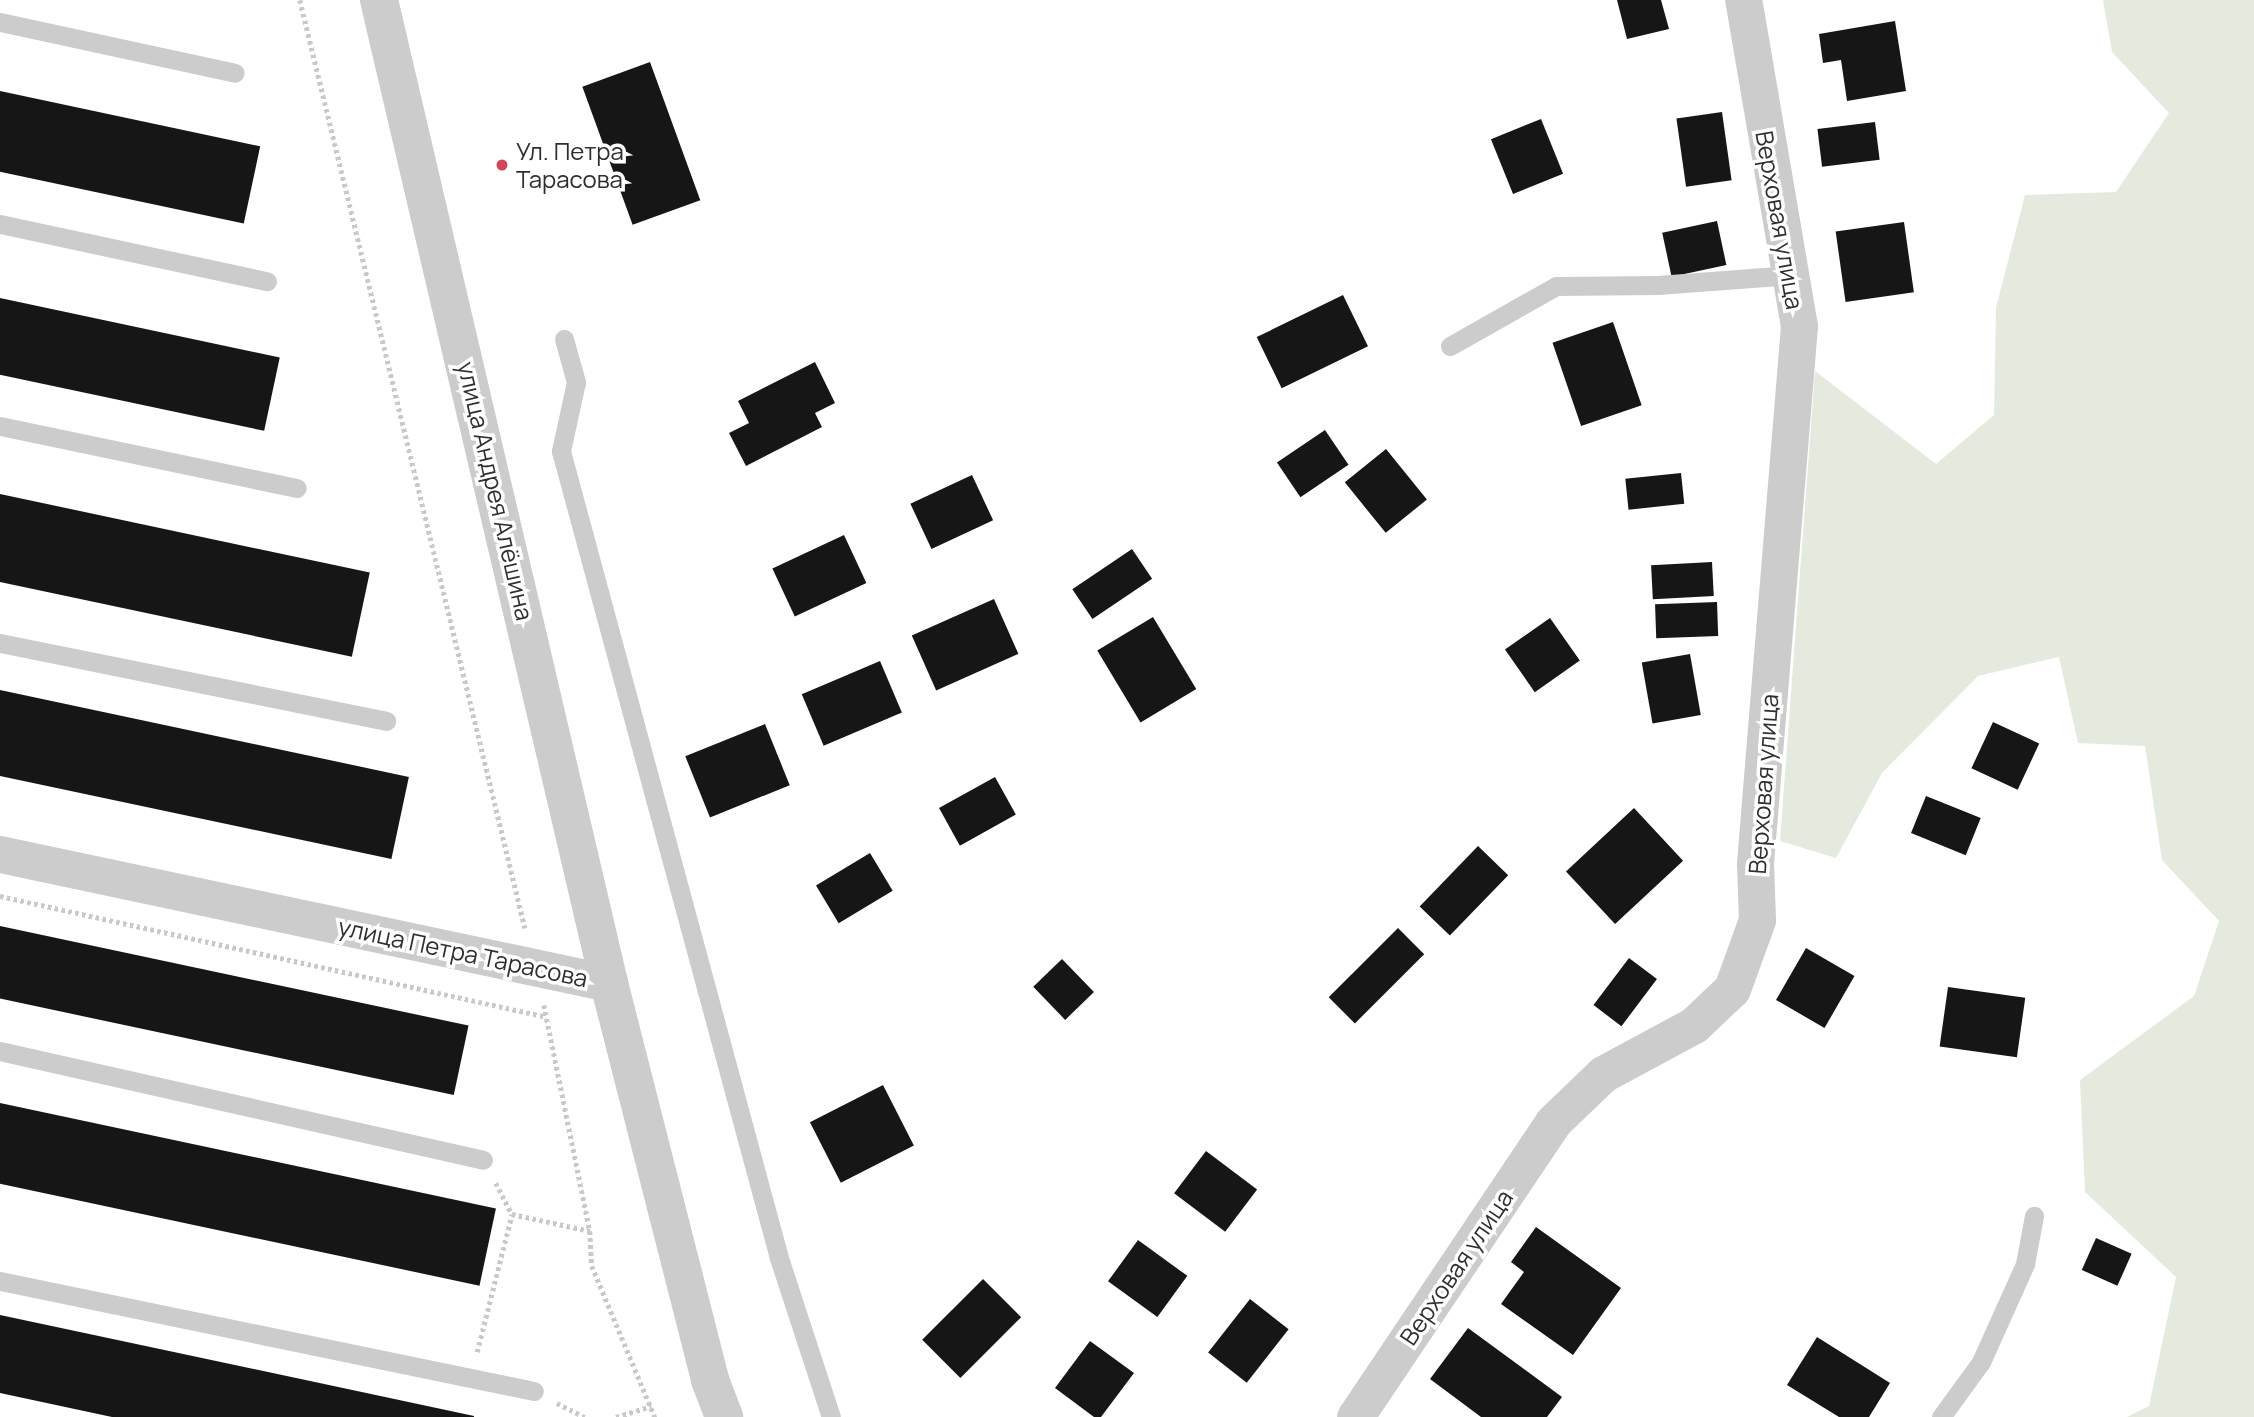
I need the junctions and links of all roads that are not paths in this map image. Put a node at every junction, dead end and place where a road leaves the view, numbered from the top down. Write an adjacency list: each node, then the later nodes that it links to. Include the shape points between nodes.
1 (379, 0): 15 (street, улица Андрея Алёшина)
2 (1743, 0): 6 (street, Верховая улица)
3 (0, 22): 4 (lane)
4 (235, 73)
5 (0, 224): 7 (lane)
6 (1790, 275): 9 (lane, via 1658,285 1556,286); 23 (street, Верховая улица, via 1799,326 1755,863 1758,920 1732,989 1694,1026 1603,1074 1553,1122)
7 (267, 281)
8 (564, 339): 22 (lane, via 576,382 561,451 779,1258)
9 (1450, 346)
10 (0, 426): 11 (lane)
11 (297, 488)
12 (0, 643): 13 (lane)
13 (386, 721)
14 (0, 854): 15 (street, улица Петра Тарасова)
15 (609, 983): 21 (street, улица Петра Тарасова)
16 (0, 1051): 17 (lane)
17 (483, 1160)
18 (2034, 1216): 24 (lane, via 2025,1264 1980,1362)
19 (0, 1281): 20 (lane)
20 (534, 1391)
21 (724, 1417)
22 (831, 1417)
23 (1355, 1417)
24 (1941, 1417)

